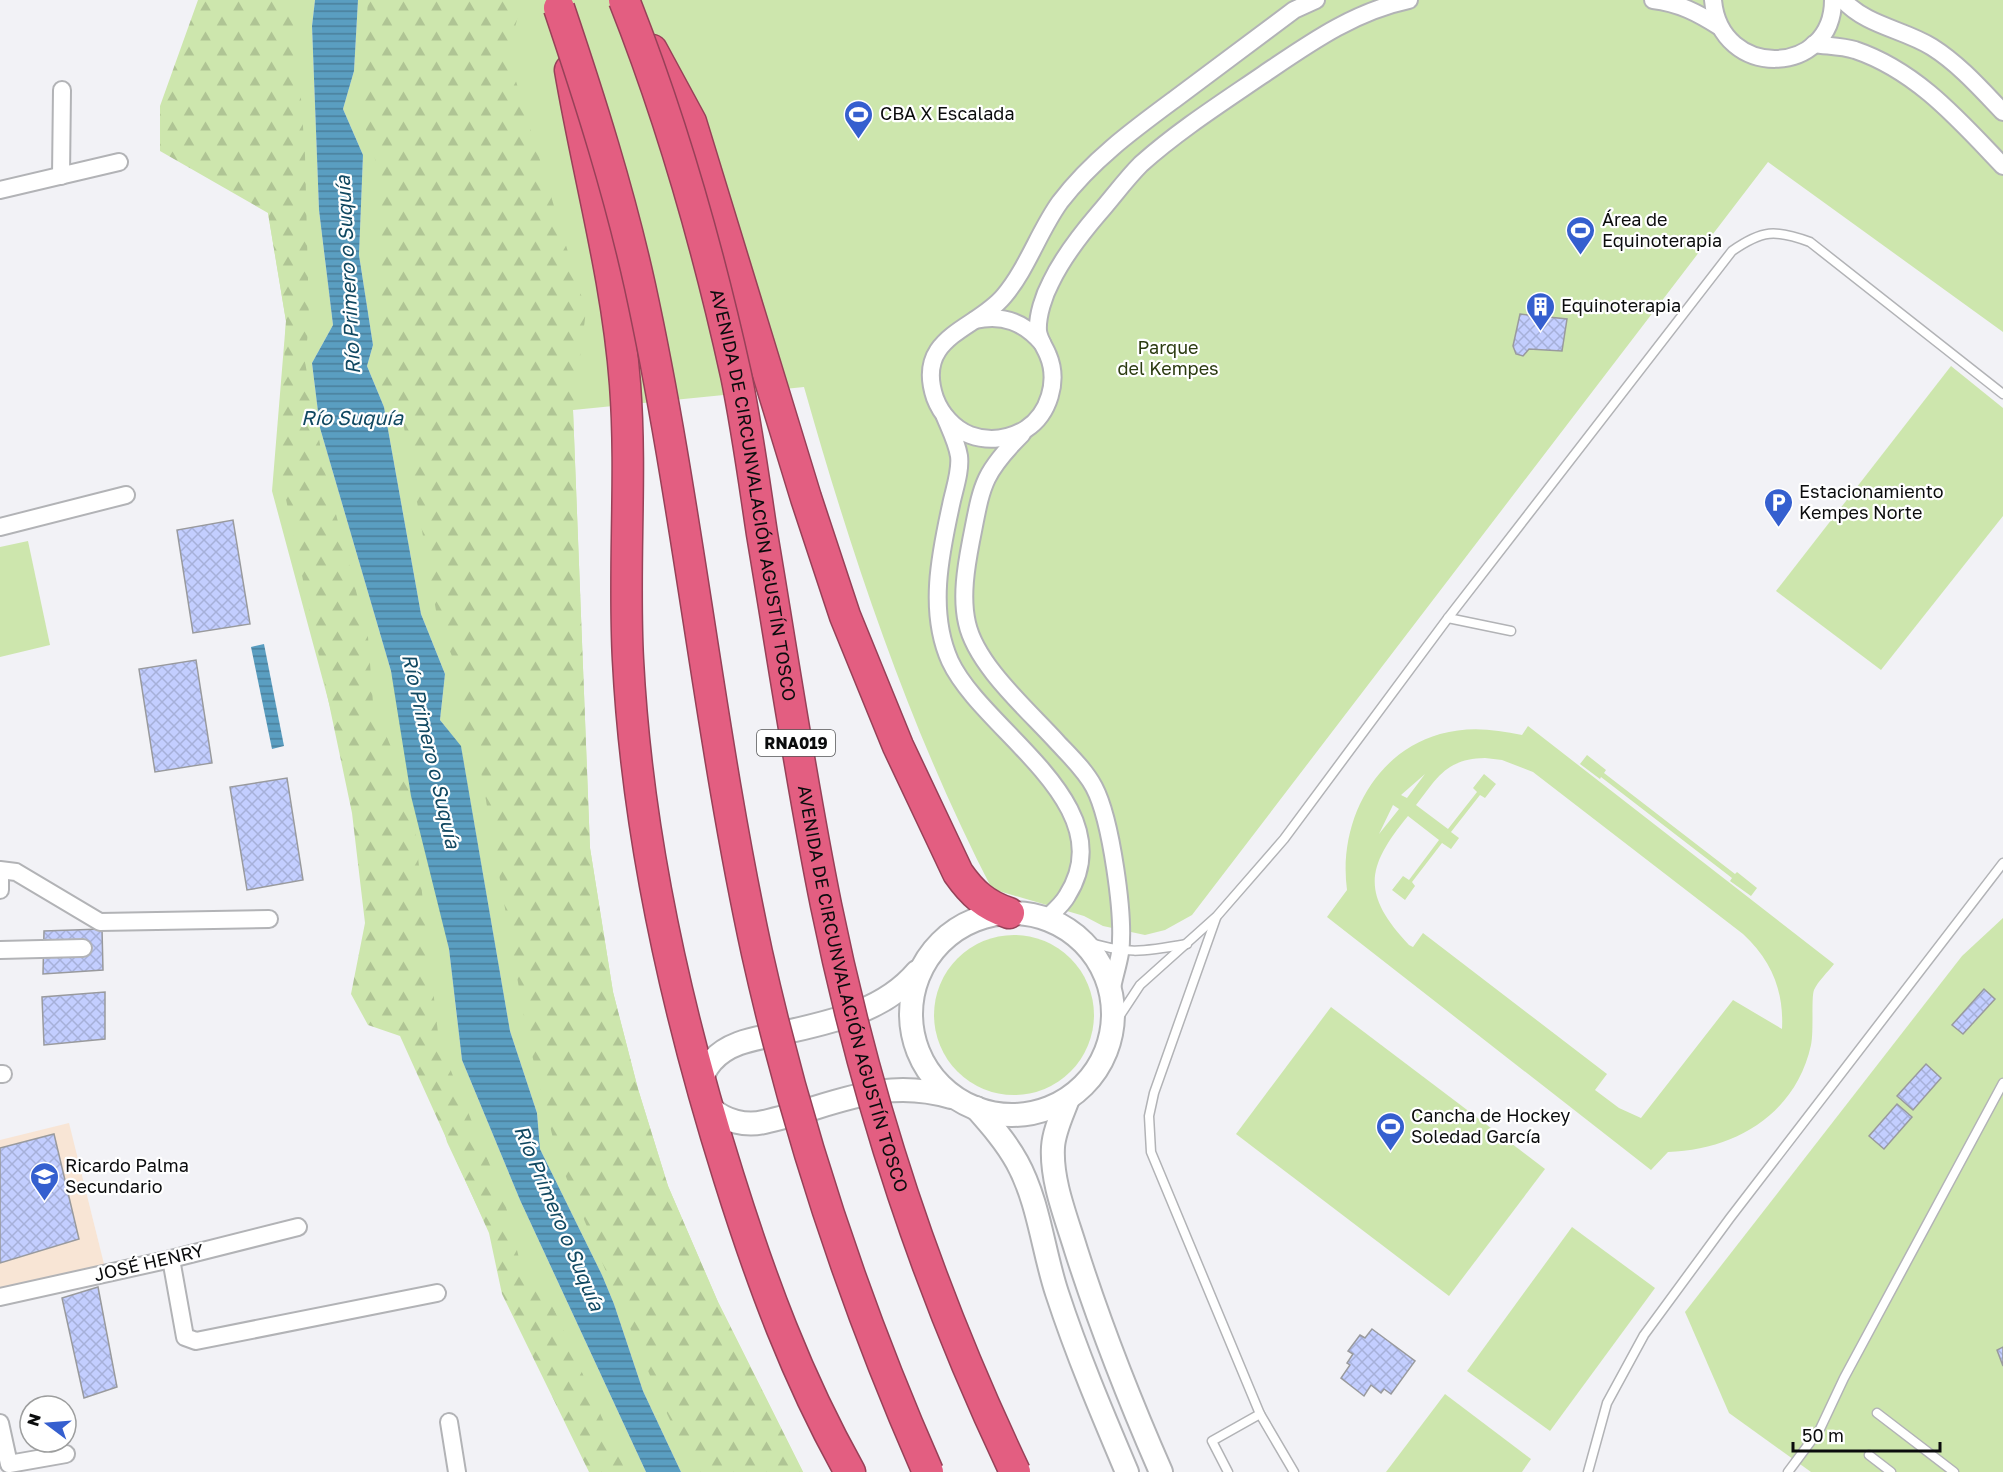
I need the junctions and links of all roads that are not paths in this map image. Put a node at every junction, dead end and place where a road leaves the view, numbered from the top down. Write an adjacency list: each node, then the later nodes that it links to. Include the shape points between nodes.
1 (625, 0): 29 (highway, bridge, via 691,122 827,564 865,668 958,873 980,899); 58 (highway, AVENIDA DE CIRCUNVALACIÓN AGUSTÍN TOSCO / RNA019, bridge, via 682,169 736,378 812,832 863,1066 923,1259)
2 (1316, 0): 17 (street, via 1294,10 1106,151 1060,202 1006,294)
3 (1408, 0): 18 (street, via 1334,27 1197,120 1140,166 1082,233 1047,292 1039,326)
4 (1653, 0): 9 (street, via 1697,12)
5 (1713, 0): 9 (street)
6 (1833, 0): 10 (street, via 1830,19)
7 (1843, 0): 12 (street, via 1855,13 1931,46 1968,74)
8 (558, 4): 42 (highway, bridge, via 619,326 628,450 626,605 632,715 647,840); 57 (highway, bridge, via 607,154 640,285 743,881 788,1083 848,1277)
9 (1720, 27): 10 (street, via 1729,40 1755,57 1786,59)
10 (1814, 44): 14 (street, via 1854,50 1903,72 1941,102)
11 (62, 90): 15 (street)
12 (2003, 112)
13 (119, 162): 15 (street)
14 (2003, 165)
15 (61, 176): 16 (street)
16 (0, 190)
17 (975, 320): 18 (street, via 1012,320); 20 (street, via 947,338 933,367 932,384)
18 (1042, 343): 21 (street, via 1051,364 1052,388 1044,410)
19 (2003, 394): 24 (lane, via 1810,242 1784,232 1755,235 1732,251)
20 (943, 414): 21 (street, via 968,434 983,438 999,439); 32 (street, via 959,457 939,564 938,602 945,648 970,692 1061,791 1080,847 1077,873 1067,897)
21 (1028, 427): 37 (street, via 998,459 982,488 968,556 965,614 980,653 1094,787 1108,824)
22 (126, 495): 23 (street)
23 (0, 527)
24 (1448, 618): 25 (lane); 30 (lane, via 1284,839)
25 (1511, 631)
26 (2003, 863): 63 (lane, via 1644,1335 1607,1403)
27 (0, 871): 28 (street); 31 (street, via 16,872 100,922)
28 (0, 890)
29 (1009, 913): 32 (street); 38 (street, via 990,915 960,927)
30 (1217, 916): 34 (lane); 50 (lane, via 1154,1093 1149,1116 1150,1152)
31 (269, 919)
32 (1046, 919): 33 (street)
33 (1082, 940): 37 (lane); 39 (street, via 1105,969)
34 (1187, 944): 37 (lane, via 1139,953); 40 (lane, via 1140,986)
35 (83, 948): 36 (street)
36 (0, 950)
37 (1120, 952): 39 (street)
38 (922, 966): 42 (street, via 905,987 879,1004 832,1022 730,1047 705,1072); 44 (street, via 910,1004 912,1036 933,1078)
39 (1112, 988): 40 (street)
40 (1115, 1023): 43 (street, via 1101,1064)
41 (2003, 1083): 64 (lane, via 1820,1429)
42 (703, 1095): 44 (street, via 716,1114 726,1120 752,1124 884,1091 920,1089); 56 (highway, via 753,1254 799,1372)
43 (1068, 1100): 44 (street, via 1049,1109 1010,1116); 60 (street, via 1053,1146 1059,1194 1112,1352)
44 (968, 1104): 59 (street, via 1002,1138 1018,1164 1034,1206 1057,1292)
45 (298, 1227): 46 (street, JOSÉ HENRY)
46 (171, 1259): 47 (street, via 185,1337 196,1341); 48 (street, JOSÉ HENRY)
47 (437, 1293)
48 (0, 1297)
49 (1877, 1413): 66 (lane)
50 (1260, 1414): 61 (lane, via 1212,1441); 62 (lane)
51 (450, 1422): 55 (street)
52 (0, 1423): 53 (street, via 9,1464)
53 (66, 1454)
54 (1869, 1455): 65 (lane)
55 (457, 1472)
56 (850, 1472)
57 (928, 1472)
58 (1015, 1472)
59 (1127, 1472)
60 (1161, 1472)
61 (1228, 1472)
62 (1294, 1472)
63 (1588, 1472)
64 (1788, 1472)
65 (1891, 1472)
66 (1954, 1472)

